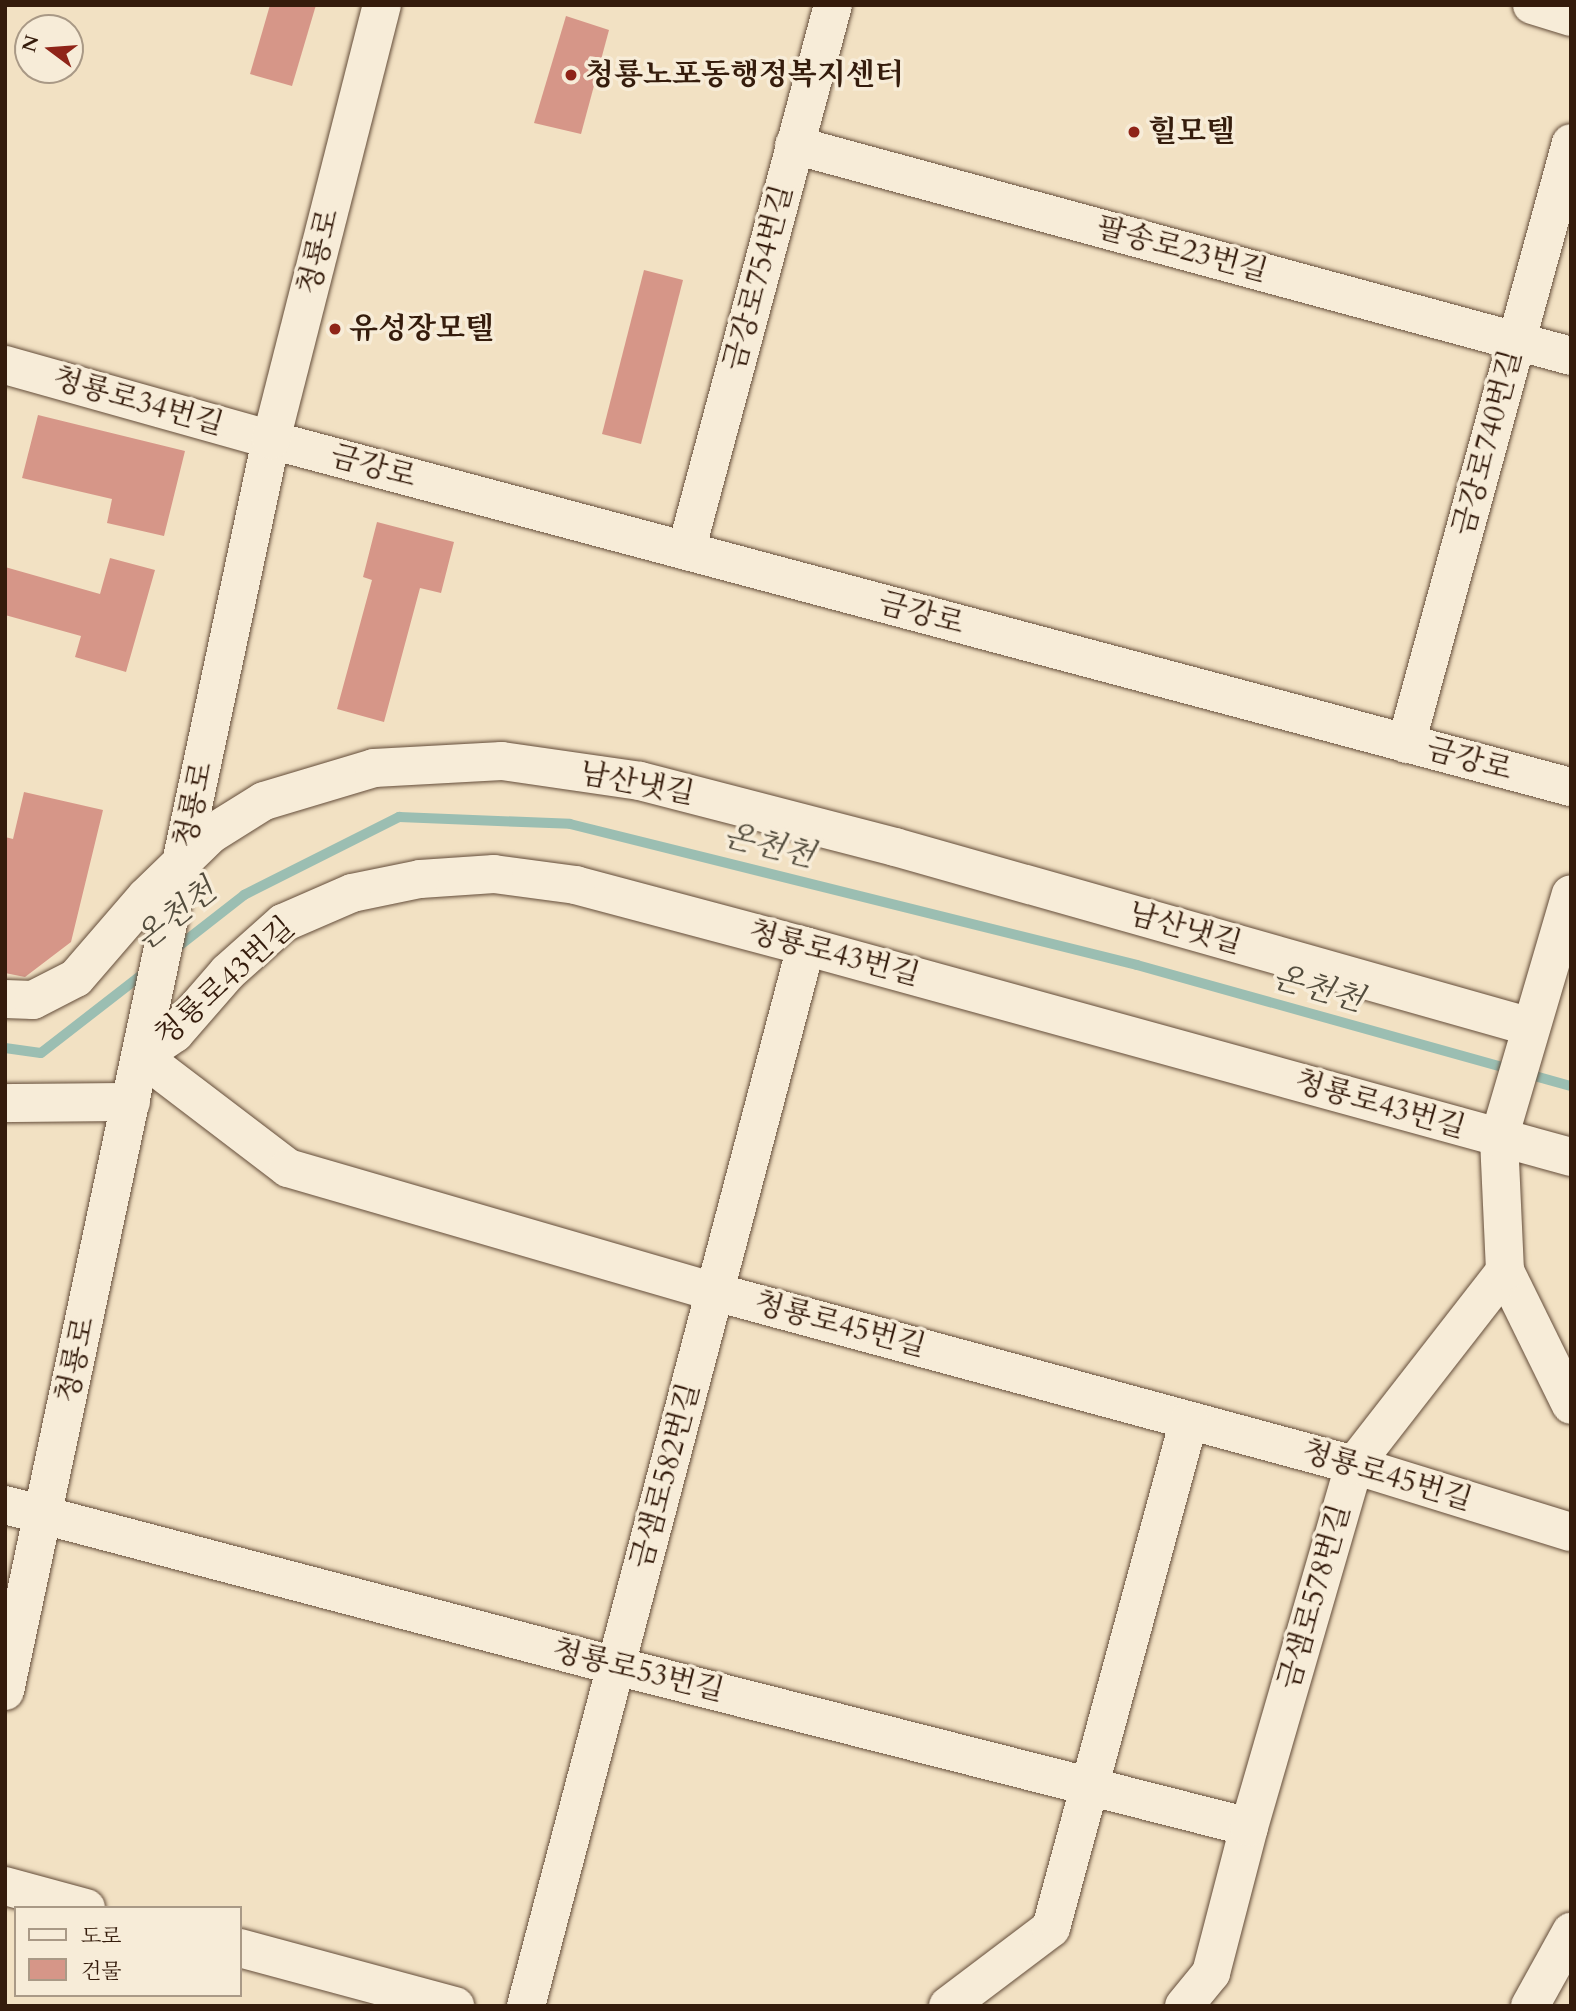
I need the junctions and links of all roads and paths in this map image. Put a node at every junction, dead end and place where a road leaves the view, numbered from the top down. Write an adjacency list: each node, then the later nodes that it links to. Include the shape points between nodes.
1 (382, 5): 10 (street, 청룡로)
2 (833, 5): 6 (street, 금강로754번길)
3 (1532, 5): 4 (street)
4 (1571, 17)
5 (1571, 143): 7 (street, 금강로740번길)
6 (794, 145): 7 (street, 팔송로23번길); 11 (street, 금강로754번길)
7 (1517, 341): 8 (street, 팔송로23번길); 12 (street, 금강로740번길)
8 (1571, 356)
9 (5, 365): 10 (street, 청룡로34번길)
10 (271, 440): 11 (street, 금강로); 14 (street, 청룡로)
11 (685, 551): 12 (street, 금강로)
12 (1406, 744): 13 (street, 금강로)
13 (1571, 788)
14 (181, 863): 17 (street, 남산냇길, via 76,978 33,1000); 18 (street, 남산냇길, via 211,834 264,801 374,768 502,761 640,780 908,851); 19 (street, 청룡로)
15 (1571, 894): 18 (street)
16 (806, 946): 19 (street, 청룡로43번길, via 576,886 494,874 420,879 352,893 283,923 228,972 175,1032); 22 (street, 청룡로43번길); 25 (street, 금샘로582번길)
17 (5, 999)
18 (1528, 1034): 22 (street)
19 (141, 1056): 20 (street, 청룡로); 25 (street, 청룡로45번길, via 288,1168)
20 (131, 1102): 21 (street); 30 (street, 청룡로)
21 (5, 1103)
22 (1504, 1123): 23 (street, 청룡로43번길); 24 (street)
23 (1571, 1157)
24 (1505, 1271): 26 (street); 28 (street, 금샘로578번길)
25 (715, 1292): 27 (street, 청룡로45번길); 32 (street, 금샘로582번길)
26 (1571, 1405)
27 (1189, 1420): 28 (street, 청룡로45번길); 34 (street)
28 (1354, 1465): 31 (street, 청룡로45번길); 35 (street, 금샘로578번길)
29 (5, 1505): 30 (street, 청룡로53번길)
30 (43, 1515): 32 (street, 청룡로53번길); 33 (street, 청룡로)
31 (1571, 1532)
32 (616, 1666): 34 (street, 청룡로53번길); 41 (street, 금샘로582번길)
33 (5, 1691)
34 (1090, 1786): 35 (street, 청룡로53번길); 42 (street, via 1051,1928)
35 (1249, 1827): 43 (street, 금샘로578번길, via 1211,1973)
36 (5, 1886): 37 (street)
37 (79, 1906)
38 (1571, 1932): 44 (street)
39 (242, 1949): 40 (street)
40 (456, 2006)
41 (526, 2006)
42 (948, 2006)
43 (1184, 2006)
44 (1530, 2006)

